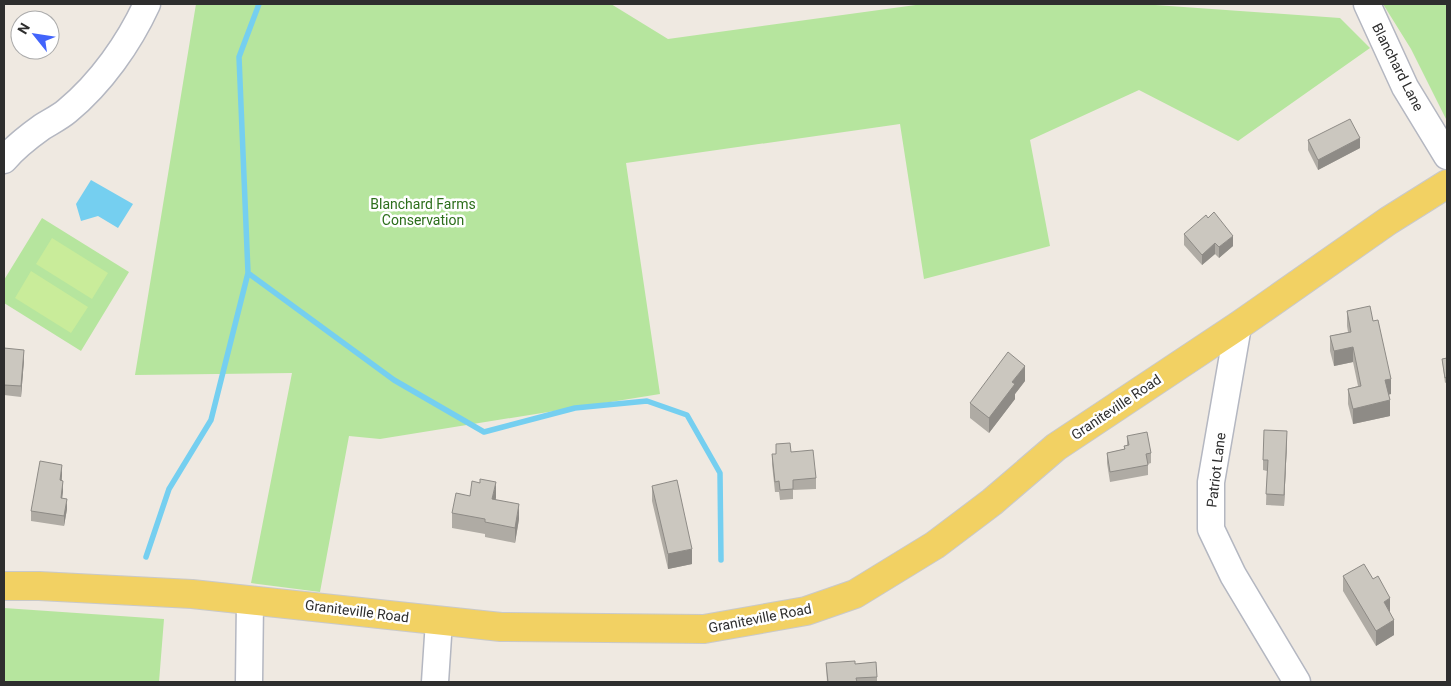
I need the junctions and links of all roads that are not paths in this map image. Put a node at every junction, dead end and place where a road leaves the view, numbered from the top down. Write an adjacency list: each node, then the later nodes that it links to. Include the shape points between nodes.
1 (148, 4): 4 (street, via 93,87)
2 (1366, 4): 3 (street, Blanchard Lane, via 1405,87)
3 (1447, 156)
4 (4, 160)
5 (1447, 184): 6 (main road, Graniteville Road)
6 (1238, 326): 9 (main road, Graniteville Road, via 1056,447 935,545 855,594 806,611 704,629 501,627); 12 (street, Patriot Lane, via 1211,482 1211,529 1233,575)
7 (4, 586): 8 (main road, Graniteville Road, via 192,594)
8 (250, 601): 9 (main road, Graniteville Road); 10 (street)
9 (439, 621): 11 (street)
10 (250, 682)
11 (435, 682)
12 (1297, 682)

